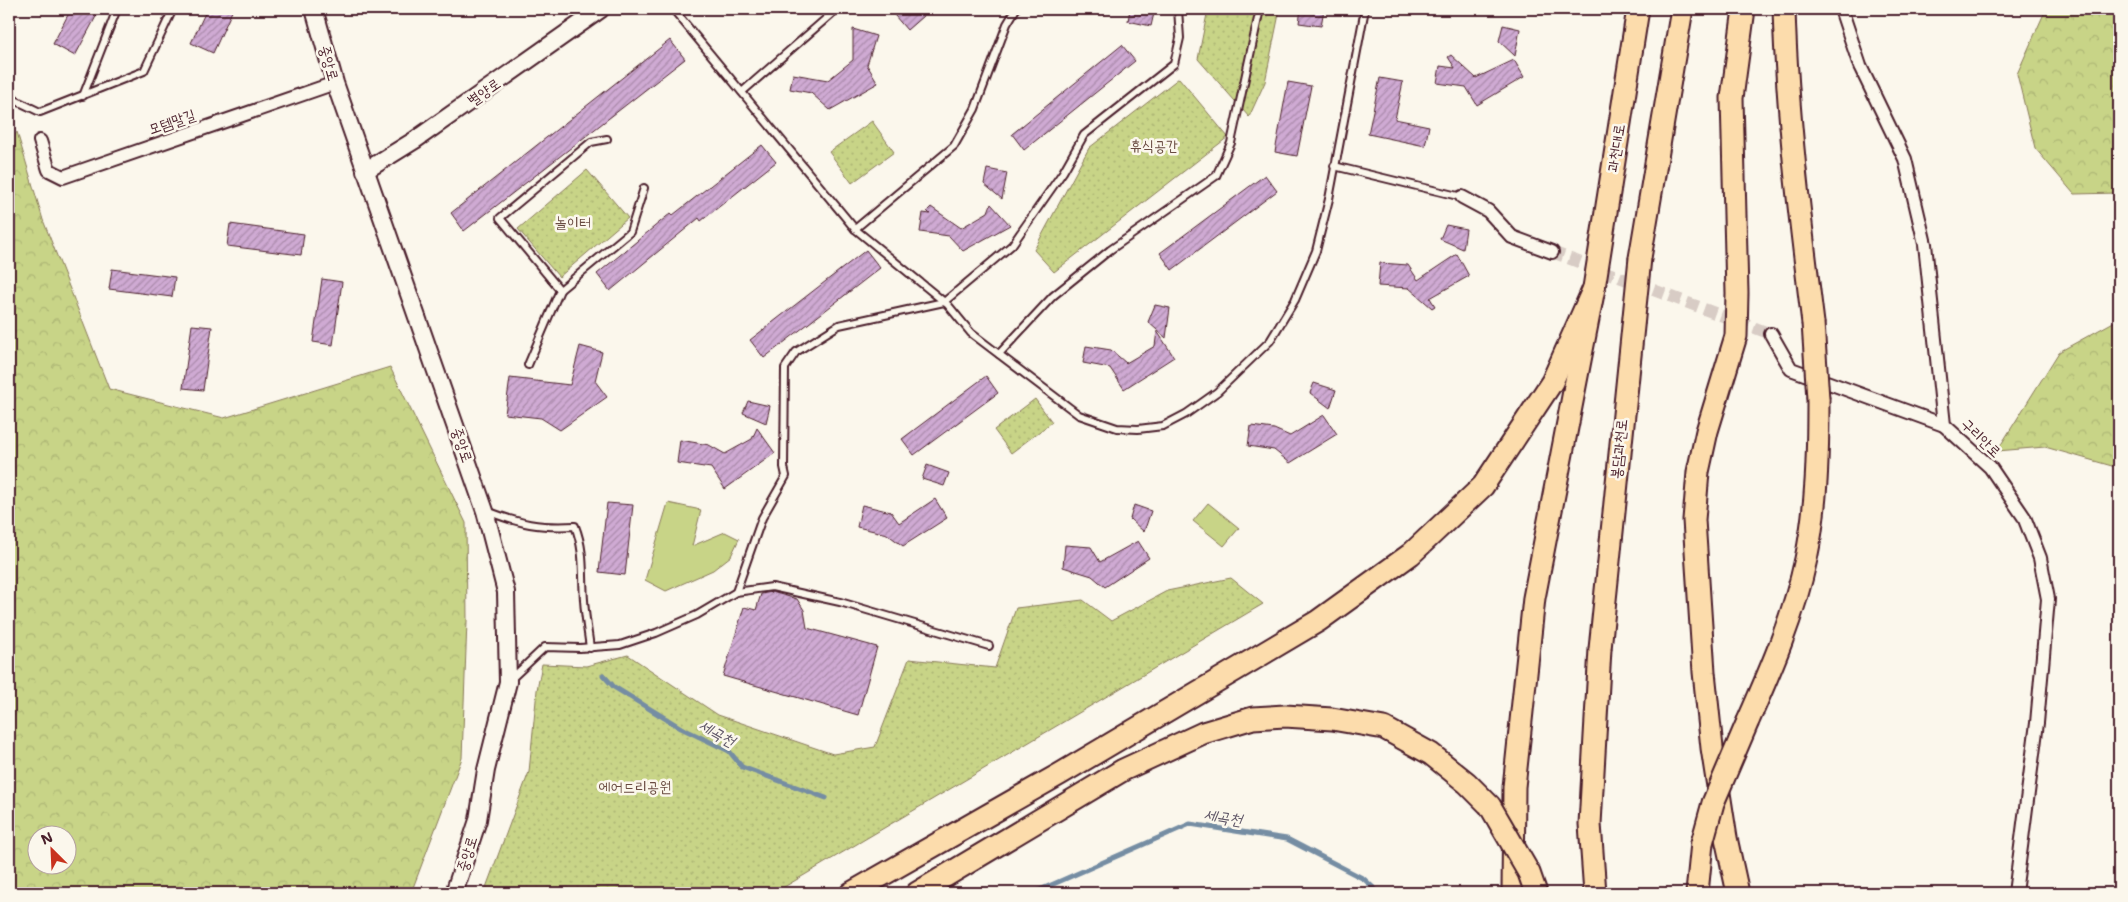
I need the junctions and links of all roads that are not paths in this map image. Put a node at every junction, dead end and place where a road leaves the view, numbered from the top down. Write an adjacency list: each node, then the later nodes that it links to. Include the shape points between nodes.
1 (117, 9): 19 (lane)
2 (173, 9): 19 (lane, via 144,71)
3 (314, 9): 16 (street, 중앙로)
4 (601, 9): 23 (street, 별양로, via 416,140)
5 (673, 9): 17 (lane)
6 (838, 9): 17 (lane)
7 (1016, 9): 26 (lane, via 1007,24 975,109 954,146)
8 (1178, 9): 30 (lane, via 1180,38 1174,64 1084,135 1063,172 1012,246)
9 (1260, 9): 32 (lane, via 1231,143 1216,176 1110,250 1053,296)
10 (1365, 9): 22 (lane)
11 (1638, 9): 28 (highway, 과천대로)
12 (1682, 9): 45 (highway, 봉담과천로, bridge, via 1640,258 1600,649 1590,824)
13 (1744, 9): 47 (highway, via 1732,98 1736,336 1707,431 1698,472 1694,520 1712,748)
14 (1784, 9): 46 (highway, bridge, via 1794,170 1813,323 1818,400 1817,480 1806,560 1783,641 1713,803 1702,843)
15 (1841, 9): 34 (street, 구리안로, via 1860,66 1905,159 1925,244)
16 (335, 83): 21 (street, 모템말길, via 63,177 49,170); 23 (street, 중앙로)
17 (742, 92): 26 (lane)
18 (9, 93): 19 (lane, via 15,100 40,112)
19 (83, 96)
20 (607, 139): 29 (lane, via 591,142 500,218)
21 (40, 141)
22 (1334, 166): 25 (lane); 32 (lane, via 1316,251 1295,300 1270,341 1217,392 1186,414 1163,426 1138,430 1099,423 1079,415)
23 (365, 171): 35 (street, 중앙로)
24 (644, 188): 29 (lane, via 630,232)
25 (1462, 197): 27 (street, via 1488,211 1512,237)
26 (855, 229): 30 (lane)
27 (1552, 252)
28 (1594, 288): 41 (highway, via 1552,382 1483,486 1411,554 1318,621 1052,779); 43 (highway, via 1534,598 1514,787)
29 (560, 290): 33 (lane)
30 (944, 302): 32 (lane, via 971,333); 36 (lane, via 839,325 796,352 785,368 786,476 762,518)
31 (1771, 334): 34 (street, via 1791,369)
32 (999, 354)
33 (528, 365)
34 (1944, 425): 48 (street, 구리안로, via 1990,467 2024,517 2040,558 2048,599 2037,723)
35 (486, 511): 38 (lane, via 520,524 549,528 575,526 583,557); 39 (street, 중앙로, via 506,592)
36 (736, 592): 37 (lane, via 772,587 840,602); 38 (lane, via 697,615 656,633 620,645)
37 (990, 646)
38 (590, 648): 39 (lane, via 544,647)
39 (508, 682): 40 (street, 중앙로, via 486,770 478,820)
40 (454, 893)
41 (850, 893)
42 (917, 893): 44 (highway, bridge, via 1124,770 1203,733 1253,718 1285,716 1332,719 1384,728 1431,754 1468,783 1490,806 1529,873)
43 (1513, 893)
44 (1536, 893)
45 (1595, 893)
46 (1697, 893)
47 (1738, 893)
48 (2015, 893)

